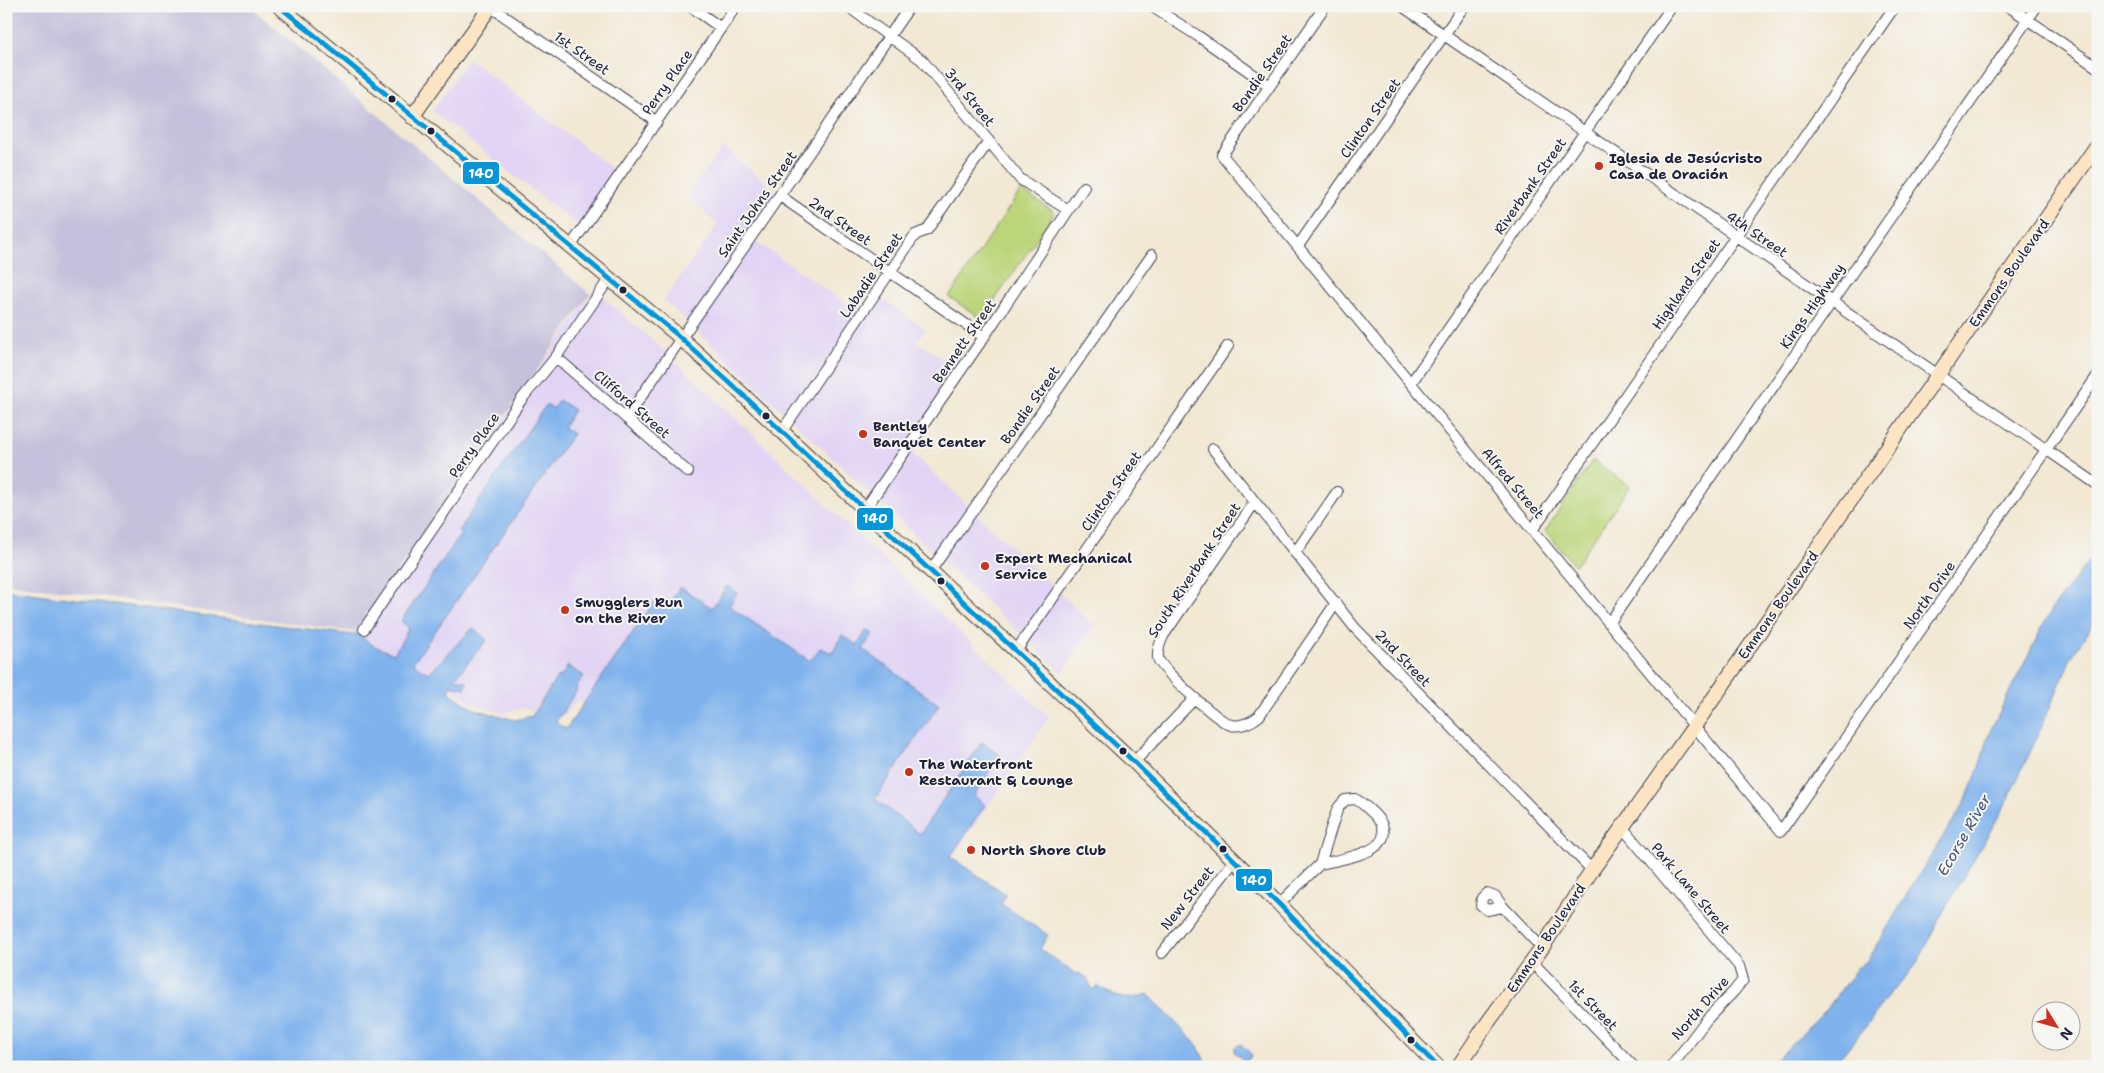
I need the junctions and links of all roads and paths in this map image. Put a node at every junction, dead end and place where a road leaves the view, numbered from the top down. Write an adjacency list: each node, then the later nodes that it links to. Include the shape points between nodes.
1 (279, 6): 21 (main road)
2 (690, 6): 16 (street)
3 (736, 6): 16 (street, Perry Place)
4 (847, 6): 18 (street, 3rd Street)
5 (910, 6): 18 (street, Saint Johns Street)
6 (1151, 6): 20 (street)
7 (1325, 6): 20 (street, Bondie Street)
8 (1402, 6): 17 (street, 4th Street)
9 (1464, 6): 17 (street, Clinton Street)
10 (1672, 6): 23 (street, Riverbank Street)
11 (1895, 6): 30 (street, Highland Street)
12 (2008, 6): 15 (street)
13 (2037, 6): 15 (street, Kings Highway)
14 (491, 7): 21 (main road); 22 (street, 1st Street)
15 (2028, 20): 19 (street); 36 (street, Kings Highway)
16 (721, 28): 22 (street, Perry Place)
17 (1444, 35): 23 (street, 4th Street); 31 (street, Clinton Street)
18 (889, 37): 24 (street, 3rd Street, via 922,60); 28 (street, Saint Johns Street)
19 (2098, 68)
20 (1270, 86): 26 (street, Bondie Street)
21 (412, 118): 32 (main road)
22 (657, 122): 32 (street, Perry Place)
23 (1584, 132): 30 (street, 4th Street); 43 (street, Riverbank Street)
24 (989, 141): 29 (street, 3rd Street, via 1020,179); 34 (street, Labadie Street, via 927,230 915,234)
25 (2098, 144): 41 (main road, Emmons Boulevard)
26 (1222, 155): 31 (street, Alfred Street)
27 (1084, 187): 29 (street, Bennett Street)
28 (780, 196): 34 (street, 2nd Street); 38 (street, Saint Johns Street)
29 (1068, 210): 37 (street, Bennett Street)
30 (1736, 236): 36 (street, 4th Street); 53 (street, Highland Street)
31 (1298, 246): 43 (street, Alfred Street)
32 (570, 247): 35 (main road)
33 (1152, 255): 55 (street, Bondie Street)
34 (890, 272): 37 (street, 2nd Street); 45 (street, Labadie Street)
35 (609, 279): 38 (main road); 40 (street, Perry Place)
36 (1832, 302): 41 (street, 4th Street); 57 (street, Kings Highway)
37 (984, 337): 52 (street, Bennett Street)
38 (681, 339): 44 (street, Saint Johns Street); 45 (main road)
39 (1228, 346): 59 (street, Clinton Street)
40 (556, 357): 44 (street, Clifford Street); 58 (street, Perry Place, via 521,400)
41 (1938, 375): 46 (street, 4th Street); 61 (main road, Emmons Boulevard)
42 (2098, 375): 46 (street, North Drive)
43 (1411, 383): 53 (street, Alfred Street)
44 (627, 417): 48 (street, Clifford Street)
45 (782, 431): 52 (main road)
46 (2047, 448): 49 (street, 4th Street); 64 (street, North Drive)
47 (1213, 449): 51 (street, 2nd Street)
48 (688, 472)
49 (2098, 484)
50 (1337, 492): 54 (street)
51 (1255, 502): 54 (street, 2nd Street); 60 (street, South Riverbank Street, via 1160,643 1160,664)
52 (865, 509): 55 (main road)
53 (1533, 529): 57 (street, Alfred Street)
54 (1295, 553): 56 (street, 2nd Street)
55 (931, 570): 59 (main road)
56 (1336, 603): 60 (street, South Riverbank Street, via 1255,719 1242,725 1228,725); 67 (street, 2nd Street, via 1355,628)
57 (1610, 622): 61 (street, Alfred Street)
58 (364, 629)
59 (1016, 651): 62 (main road)
60 (1196, 698): 62 (street)
61 (1695, 725): 63 (main road, Emmons Boulevard); 64 (street, Alfred Street)
62 (1134, 762): 65 (main road)
63 (1622, 827): 67 (main road, Emmons Boulevard); 73 (street, Park Lane Street)
64 (1782, 831)
65 (1235, 860): 68 (main road); 71 (street, New Street)
66 (1320, 864): 66 (street, via 1362,854 1379,844 1383,837 1380,821 1359,801 1345,800 1338,808); 68 (street)
67 (1592, 870): 70 (main road, Emmons Boulevard)
68 (1280, 904): 74 (main road)
69 (1503, 907): 70 (street)
70 (1542, 948): 72 (main road, Emmons Boulevard)
71 (1162, 953)
72 (1532, 962): 75 (main road, Emmons Boulevard); 76 (street, 1st Street)
73 (1739, 966): 77 (street, North Drive, via 1743,980 1707,1019)
74 (1438, 1067)
75 (1458, 1067)
76 (1634, 1067)
77 (1671, 1067)

